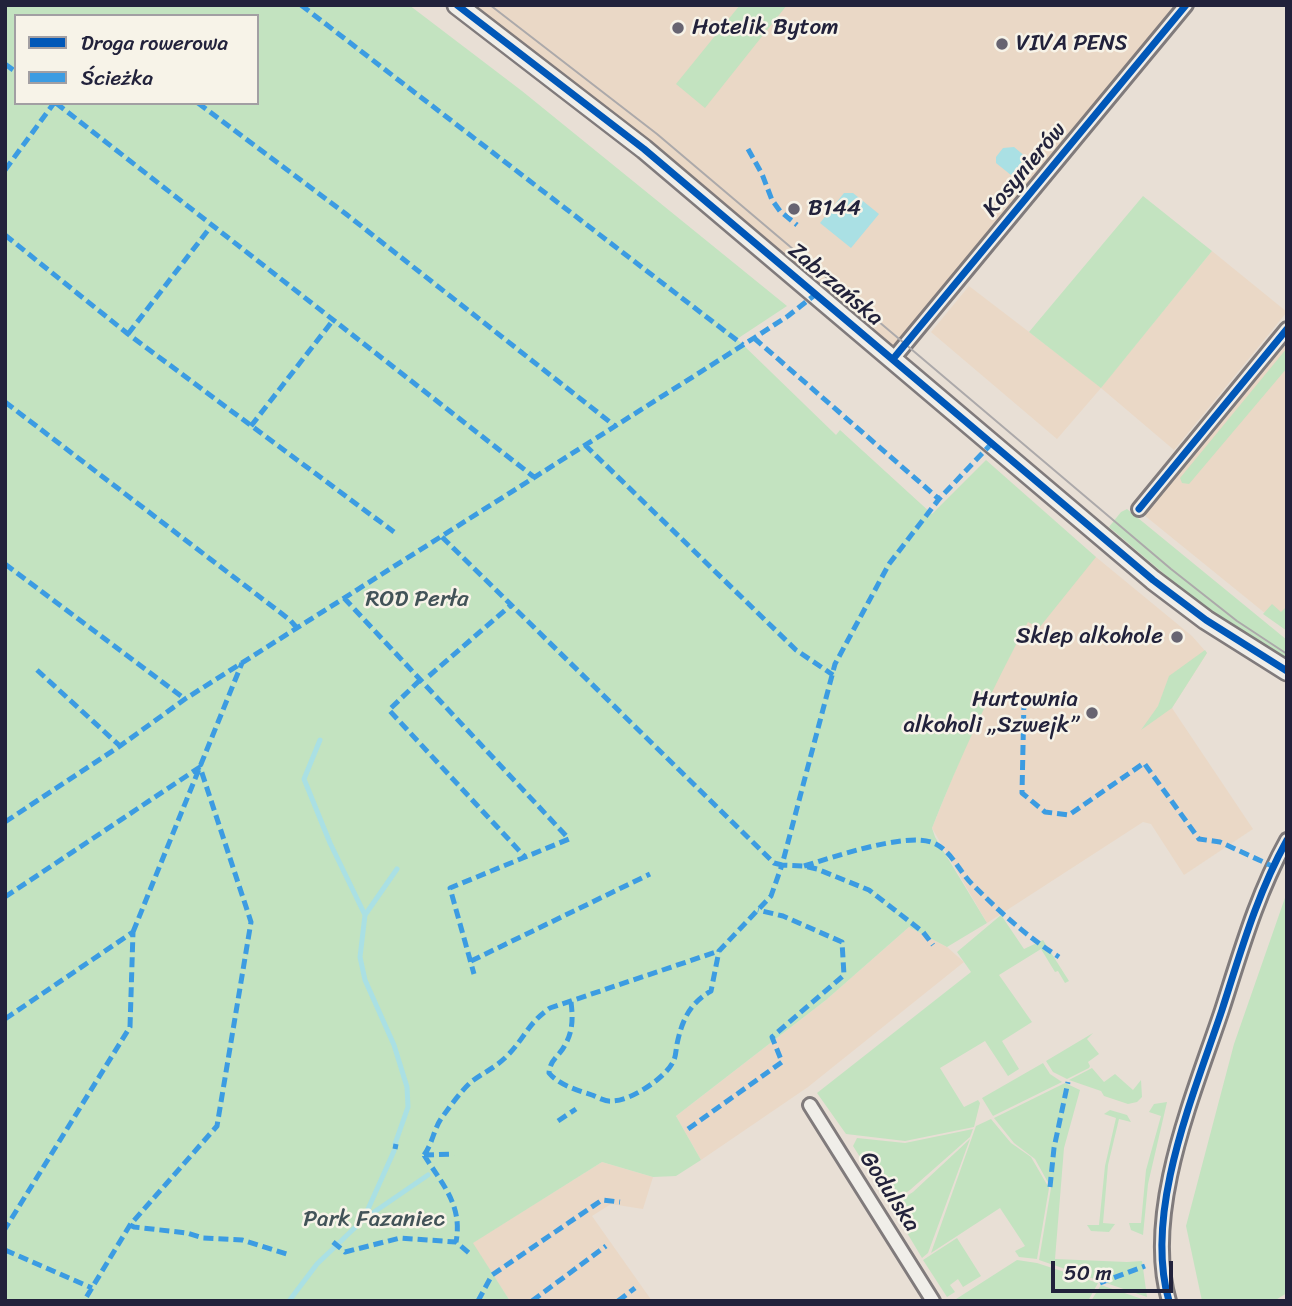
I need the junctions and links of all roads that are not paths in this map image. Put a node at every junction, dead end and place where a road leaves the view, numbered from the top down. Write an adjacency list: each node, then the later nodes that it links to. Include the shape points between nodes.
1 (457, 5): 4 (street, Zabrzańska, via 644,149)
2 (1186, 5): 4 (street, Kosynierów)
3 (1287, 328): 5 (street)
4 (893, 359): 6 (street, Zabrzańska, via 1153,580 1206,621)
5 (1139, 509)
6 (1287, 671)
7 (1287, 840): 10 (street, via 1263,886 1177,1148 1164,1224 1163,1266)
8 (810, 1105): 9 (street, Godulska)
9 (933, 1301)
10 (1169, 1301)

